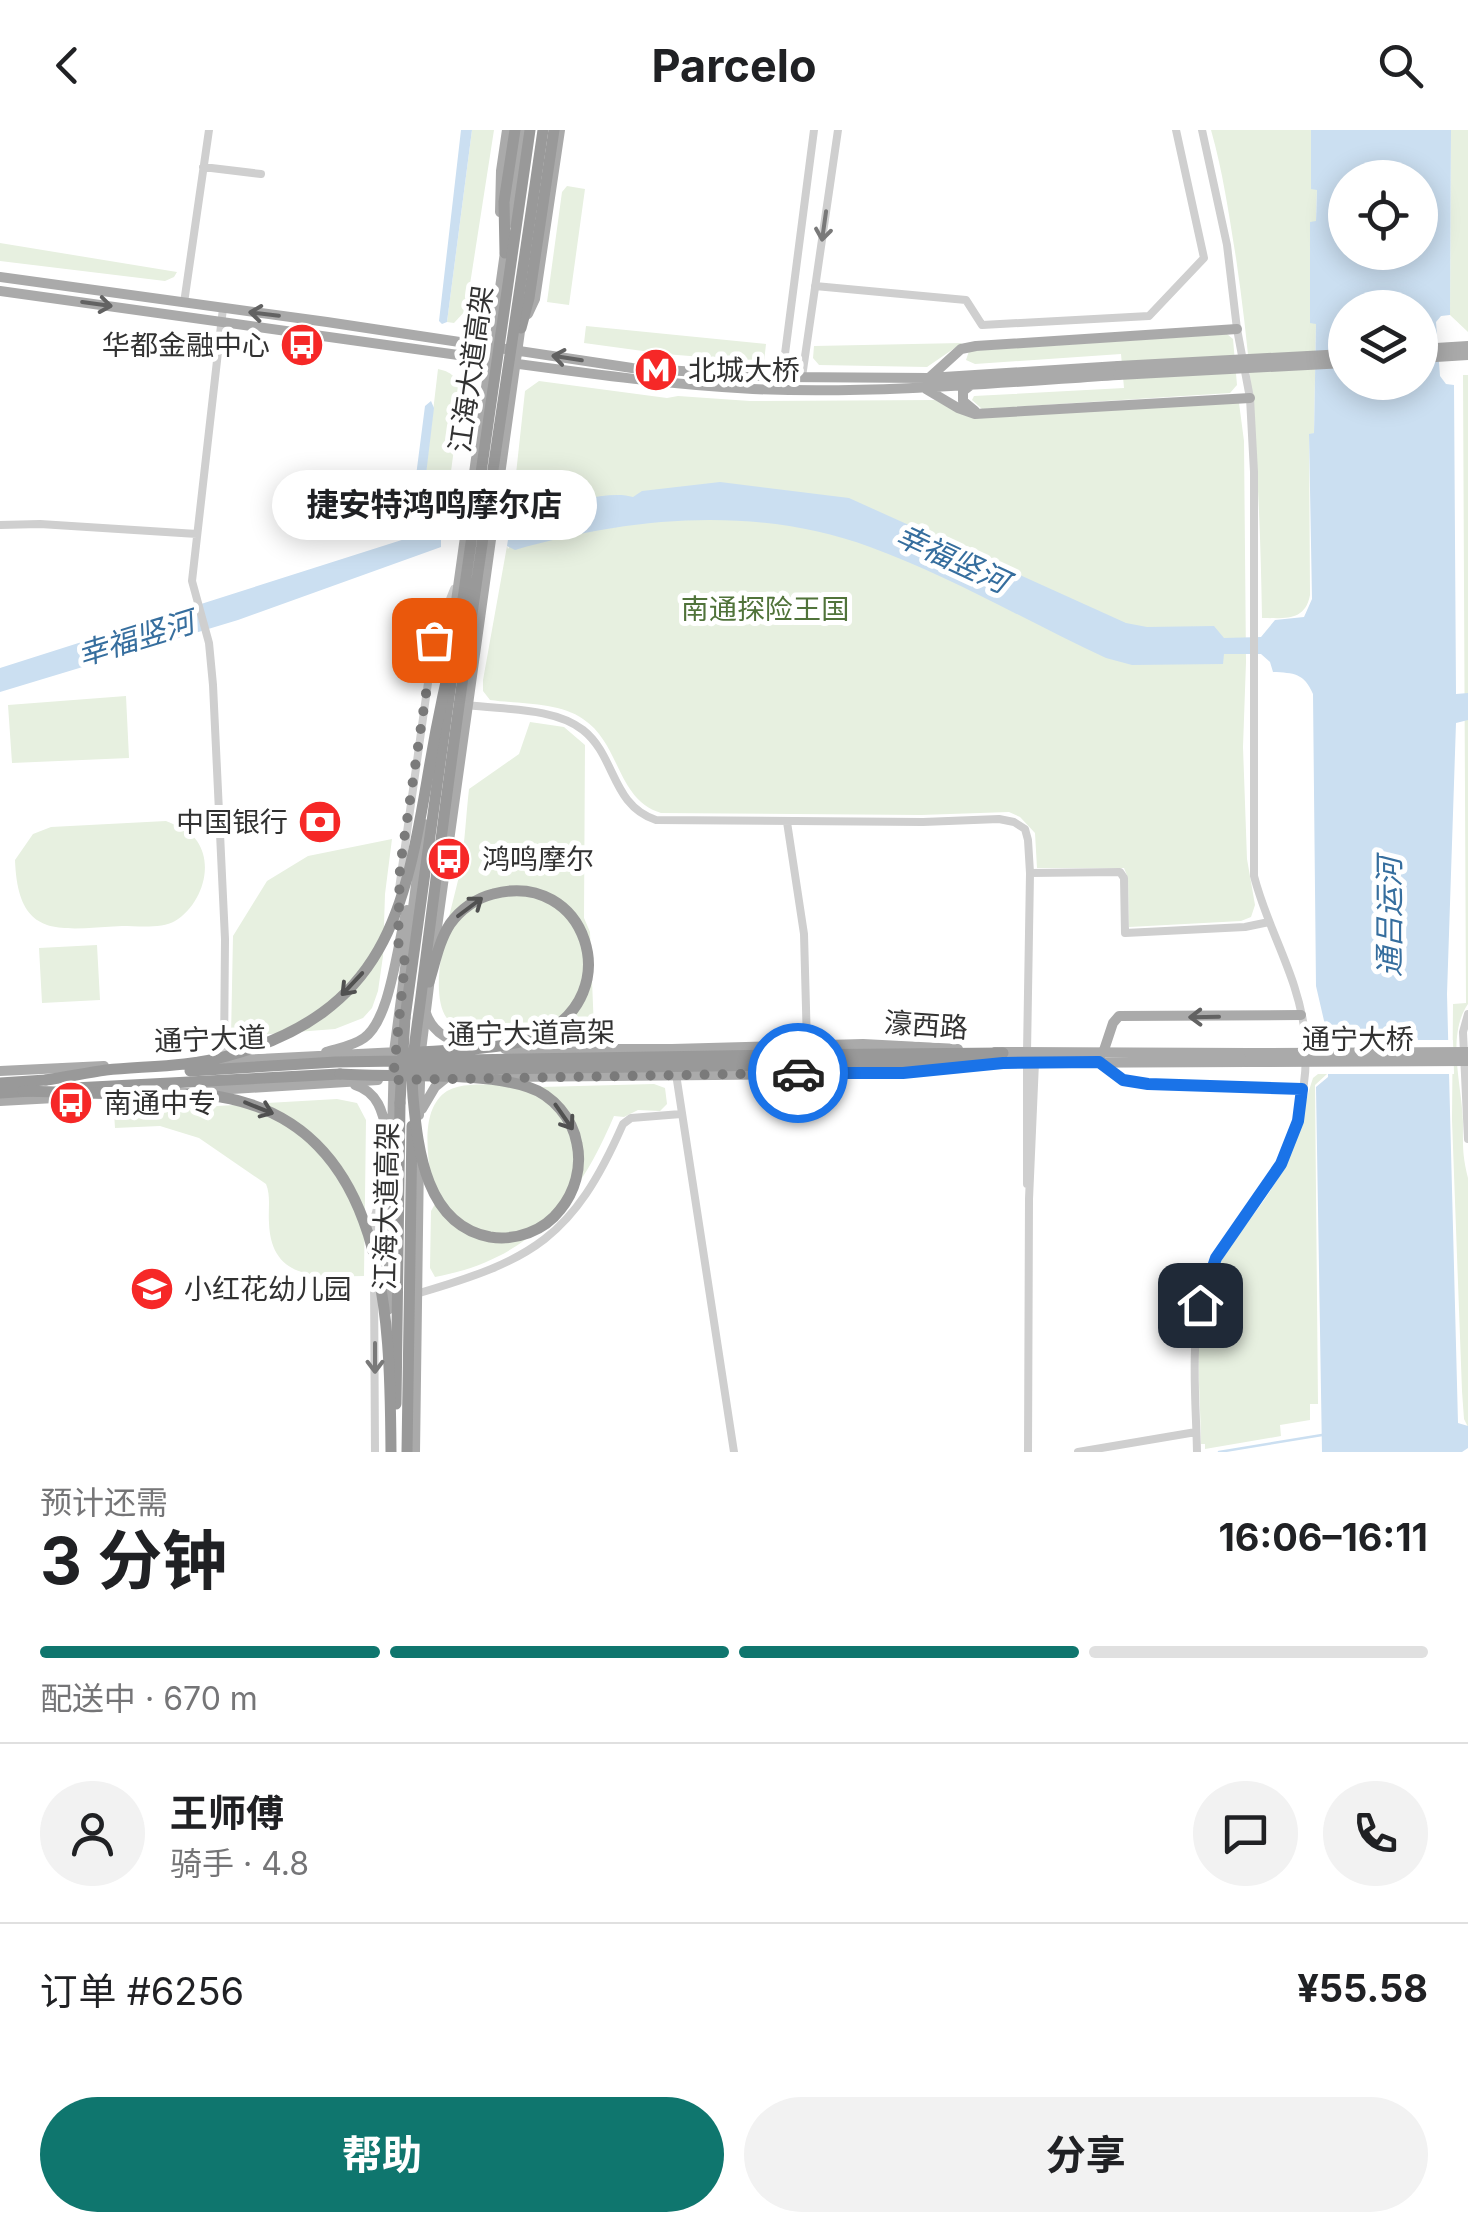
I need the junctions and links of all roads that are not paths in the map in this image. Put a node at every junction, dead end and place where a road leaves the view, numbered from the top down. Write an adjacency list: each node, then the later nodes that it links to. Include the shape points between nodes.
1 (210, 130): 10 (street)
2 (507, 130): 12 (main road)
3 (518, 130): 12 (highway); 13 (main road)
4 (530, 130): 43 (highway, 江海大道高架, bridge)
5 (551, 130): 20 (main road); 20 (highway); 54 (highway, 江海大道高架, bridge, via 452,754)
6 (814, 130): 34 (street)
7 (838, 130): 15 (street, one-way to 15)
8 (1176, 130): 15 (street, via 1204,258 1149,316 982,325 966,300)
9 (1202, 130): 21 (street)
10 (204, 167): 11 (street); 17 (street)
11 (262, 174)
12 (501, 203): 13 (highway)
13 (505, 253): 22 (main road)
14 (0, 277): 17 (main road)
15 (815, 286): 35 (street)
16 (0, 291): 19 (main road, one-way to 19)
17 (184, 303): 18 (main road)
18 (222, 308): 19 (street); 22 (main road, one-way to 18)
19 (221, 321): 30 (main road); 41 (street)
20 (521, 328): 26 (main road)
21 (1237, 328): 24 (main road); 38 (street)
22 (492, 346): 26 (main road); 30 (main road)
23 (1468, 346): 25 (main road)
24 (968, 347): 36 (main road, via 958,358); 37 (main road)
25 (1438, 348)
26 (518, 350): 31 (main road); 34 (main road, one-way to 26, via 632,368)
27 (1328, 355): 33 (main road, bridge)
28 (1468, 355): 29 (main road)
29 (1438, 357)
30 (490, 360): 31 (main road); 42 (main road)
31 (516, 363): 37 (main road, via 756,389); 44 (main road)
32 (1328, 364): 33 (main road, bridge)
33 (1118, 370): 36 (main road)
34 (782, 377): 35 (main road)
35 (802, 377): 37 (main road)
36 (971, 380): 37 (main road); 39 (main road, via 964,401)
37 (927, 383): 39 (main road, via 958,408)
38 (1250, 398): 39 (main road); 48 (street, via 1254,876)
39 (986, 414)
40 (0, 525): 41 (street)
41 (197, 534): 65 (street, via 192,581 213,684)
42 (460, 576): 47 (main road); 49 (street, via 434,640 400,867)
43 (459, 628): 72 (highway, one-way to 72, bridge, via 401,907 354,982 330,1007 248,1050); 87 (highway, 江海大道高架, bridge, via 405,1018)
44 (468, 705): 45 (street, via 549,716 584,730 625,800 642,815 676,822); 51 (main road)
45 (787, 822): 46 (street, via 1014,822 1028,840); 55 (street, via 804,934)
46 (1030, 873): 48 (street, via 1120,872 1126,932); 64 (street)
47 (416, 878): 49 (main road); 50 (main road)
48 (1268, 922): 53 (street, via 1286,956)
49 (398, 942): 50 (street); 60 (main road, via 376,1027 349,1045)
50 (405, 962): 58 (main road)
51 (426, 1006): 56 (main road, via 439,1032); 57 (main road)
52 (1468, 1014): 82 (street)
53 (1301, 1016): 62 (main road, one-way to 62, via 1119,1016); 75 (street)
54 (418, 1024): 68 (highway, one-way to 68, bridge, via 449,925 472,903 524,890 554,901 576,921 588,949 586,989 568,1016 542,1034); 78 (highway, 江海大道高架, bridge)
55 (807, 1045): 56 (main road, 濠西路); 61 (main road, 濠西路, via 913,1045)
56 (485, 1049): 57 (main road, 濠西路)
57 (421, 1051): 58 (main road, 通宁大道); 70 (main road)
58 (394, 1052): 60 (main road, 通宁大道); 73 (main road)
59 (1468, 1052): 63 (main road, 通宁大桥, bridge)
60 (296, 1058): 65 (main road, 通宁大道)
61 (1003, 1058): 64 (main road, 濠西路); 68 (highway, 通宁大道高架, bridge); 69 (main road, 濠西路, via 903,1073)
62 (1101, 1058): 63 (main road, 濠西路); 64 (main road, 濠西路); 75 (main road, via 1123,1080 1148,1084)
63 (1248, 1058): 66 (main road, 通宁大桥, bridge)
64 (1029, 1059): 90 (street)
65 (224, 1061): 67 (main road, 通宁大道)
66 (1468, 1061)
67 (0, 1071)
68 (337, 1073): 72 (highway, 通宁大道高架, bridge); 73 (main road, 通宁大道); 76 (highway, 通宁大道高架, bridge); 78 (highway, one-way to 78, bridge, via 510,1082 545,1096 566,1116 578,1146 565,1205 544,1226 520,1236 490,1237 464,1228 444,1211 424,1169); 79 (main road, 通宁大道); 83 (main road, via 376,1098)
69 (676, 1074): 71 (main road, 濠西路); 80 (street)
70 (421, 1078): 71 (main road, 濠西路); 73 (main road, 通宁大道); 81 (main road)
71 (446, 1078): 81 (main road)
72 (46, 1080): 74 (highway, 通宁大道高架)
73 (393, 1080): 83 (main road)
74 (0, 1083)
75 (1302, 1089): 85 (street, via 1281,1164 1206,1282 1196,1333)
76 (23, 1091): 77 (highway, 通宁大道高架); 87 (highway, one-way to 87, bridge, via 220,1097 276,1115 324,1152 361,1212 382,1282)
77 (0, 1093)
78 (413, 1095): 88 (highway, 江海大道高架, bridge)
79 (0, 1101)
80 (681, 1114): 84 (street, via 623,1124 586,1198 540,1246 506,1265); 89 (street)
81 (419, 1120): 84 (main road)
82 (1468, 1134)
83 (391, 1158): 86 (street, one-way to 86, via 375,1216); 87 (main road)
84 (416, 1294): 88 (main road)
85 (1197, 1436): 91 (street); 92 (street)
86 (375, 1452)
87 (391, 1452)
88 (411, 1452)
89 (734, 1452)
90 (1028, 1452)
91 (1078, 1452)
92 (1197, 1452)

